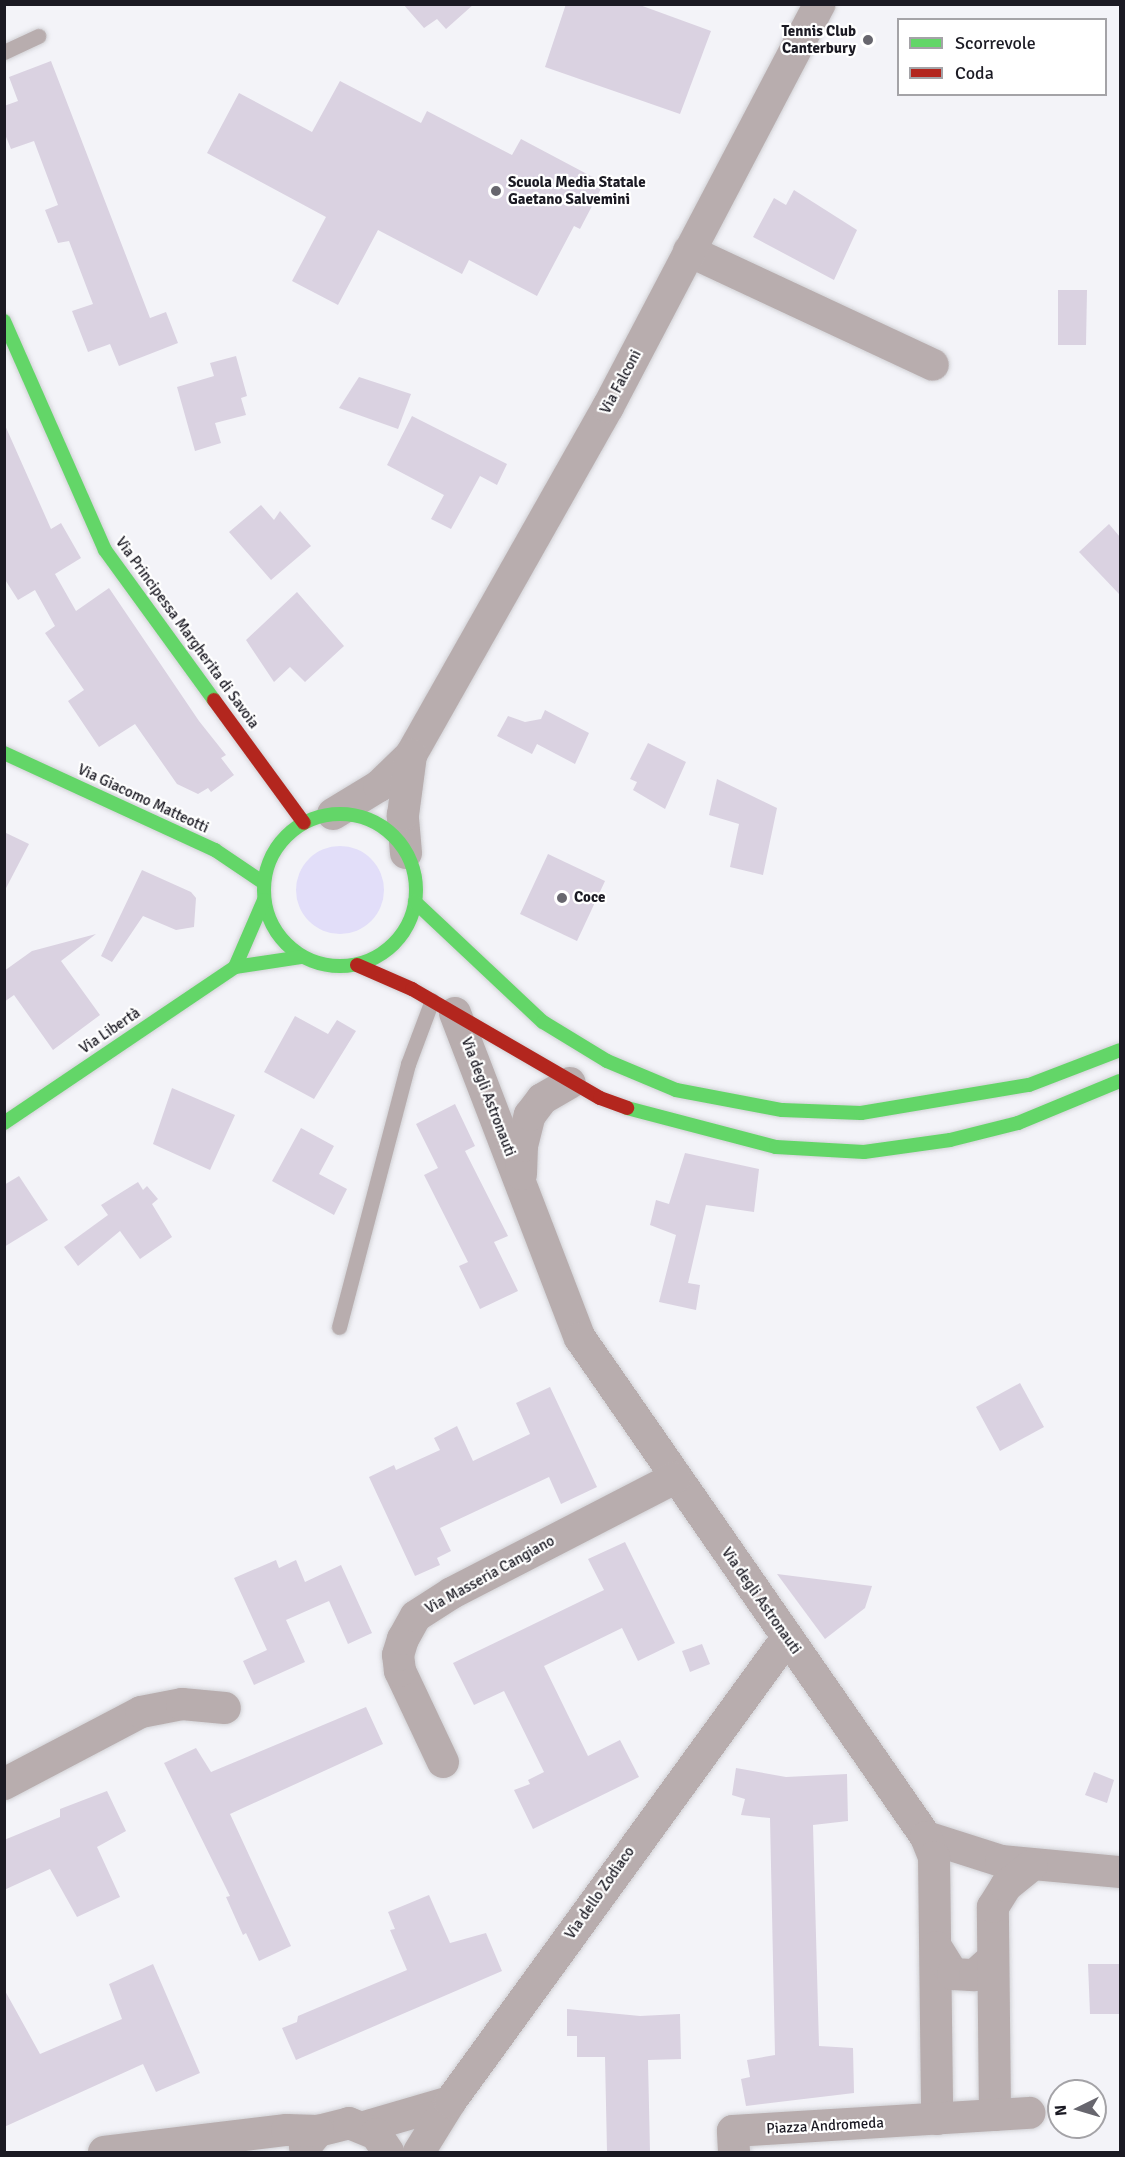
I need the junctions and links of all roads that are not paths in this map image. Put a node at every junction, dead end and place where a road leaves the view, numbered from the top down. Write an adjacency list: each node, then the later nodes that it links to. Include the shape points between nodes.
1 (820, 4): 4 (street, Via Falconi)
2 (39, 36): 3 (lane)
3 (4, 52)
4 (689, 251): 6 (street); 8 (street, Via Falconi, via 609,406)
5 (4, 321): 9 (street, Via Principessa Margherita di Savoia, via 105,550)
6 (933, 365)
7 (4, 753): 11 (street, Via Giacomo Matteotti, via 215,850)
8 (411, 755): 9 (street, Via Falconi, via 379,786); 10 (street, Via Falconi, via 403,815)
9 (319, 818): 10 (street, via 353,815 375,822); 11 (street, via 283,839 270,857)
10 (406, 853): 13 (street, via 415,877)
11 (264, 883): 12 (street)
12 (264, 900): 14 (street, via 275,929 286,945); 16 (street)
13 (415, 902): 15 (street, via 409,924 394,945 373,960); 18 (street, via 543,1022 607,1061 676,1090 782,1110 861,1113 1020,1087)
14 (302, 957): 15 (street, via 338,967); 16 (street, Via Libertà)
15 (357, 965): 17 (street)
16 (234, 966): 21 (street, Via Libertà)
17 (444, 1006): 20 (street); 22 (street, Via degli Astronauti); 23 (lane, via 408,1064)
18 (1120, 1050)
19 (1120, 1081): 20 (street, via 1018,1123 950,1140 864,1152 776,1147 711,1132 653,1117)
20 (570, 1083): 22 (street, Via degli Astronauti, via 542,1099 530,1115 522,1146)
21 (4, 1123)
22 (520, 1181): 24 (street, Via degli Astronauti, via 580,1338)
23 (339, 1327)
24 (675, 1478): 25 (street, Via degli Astronauti); 27 (street, Via Masseria Cangiano, via 452,1593 416,1616 398,1655 399,1671)
25 (787, 1638): 29 (street, Via degli Astronauti); 34 (street, Via dello Zodiaco)
26 (225, 1707): 28 (street, via 182,1704 141,1712)
27 (443, 1762)
28 (4, 1784)
29 (926, 1837): 30 (street, via 963,1851); 32 (street, via 934,1857)
30 (1032, 1865): 31 (street); 33 (street, via 1006,1886 993,1907)
31 (1120, 1872)
32 (936, 1947): 33 (street, via 953,1974 975,1975); 37 (street)
33 (993, 1959): 36 (street)
34 (450, 2102): 38 (street); 43 (street, Via dello Zodiaco)
35 (1029, 2113): 36 (street, Piazza Andromeda)
36 (995, 2115): 37 (street, Piazza Andromeda)
37 (937, 2119): 44 (street, Piazza Andromeda, via 733,2131)
38 (364, 2127): 39 (street, via 349,2123); 42 (street, via 376,2134)
39 (310, 2142): 40 (street, via 287,2130)
40 (233, 2147): 41 (street)
41 (104, 2152)
42 (388, 2152)
43 (419, 2152)
44 (734, 2152)

